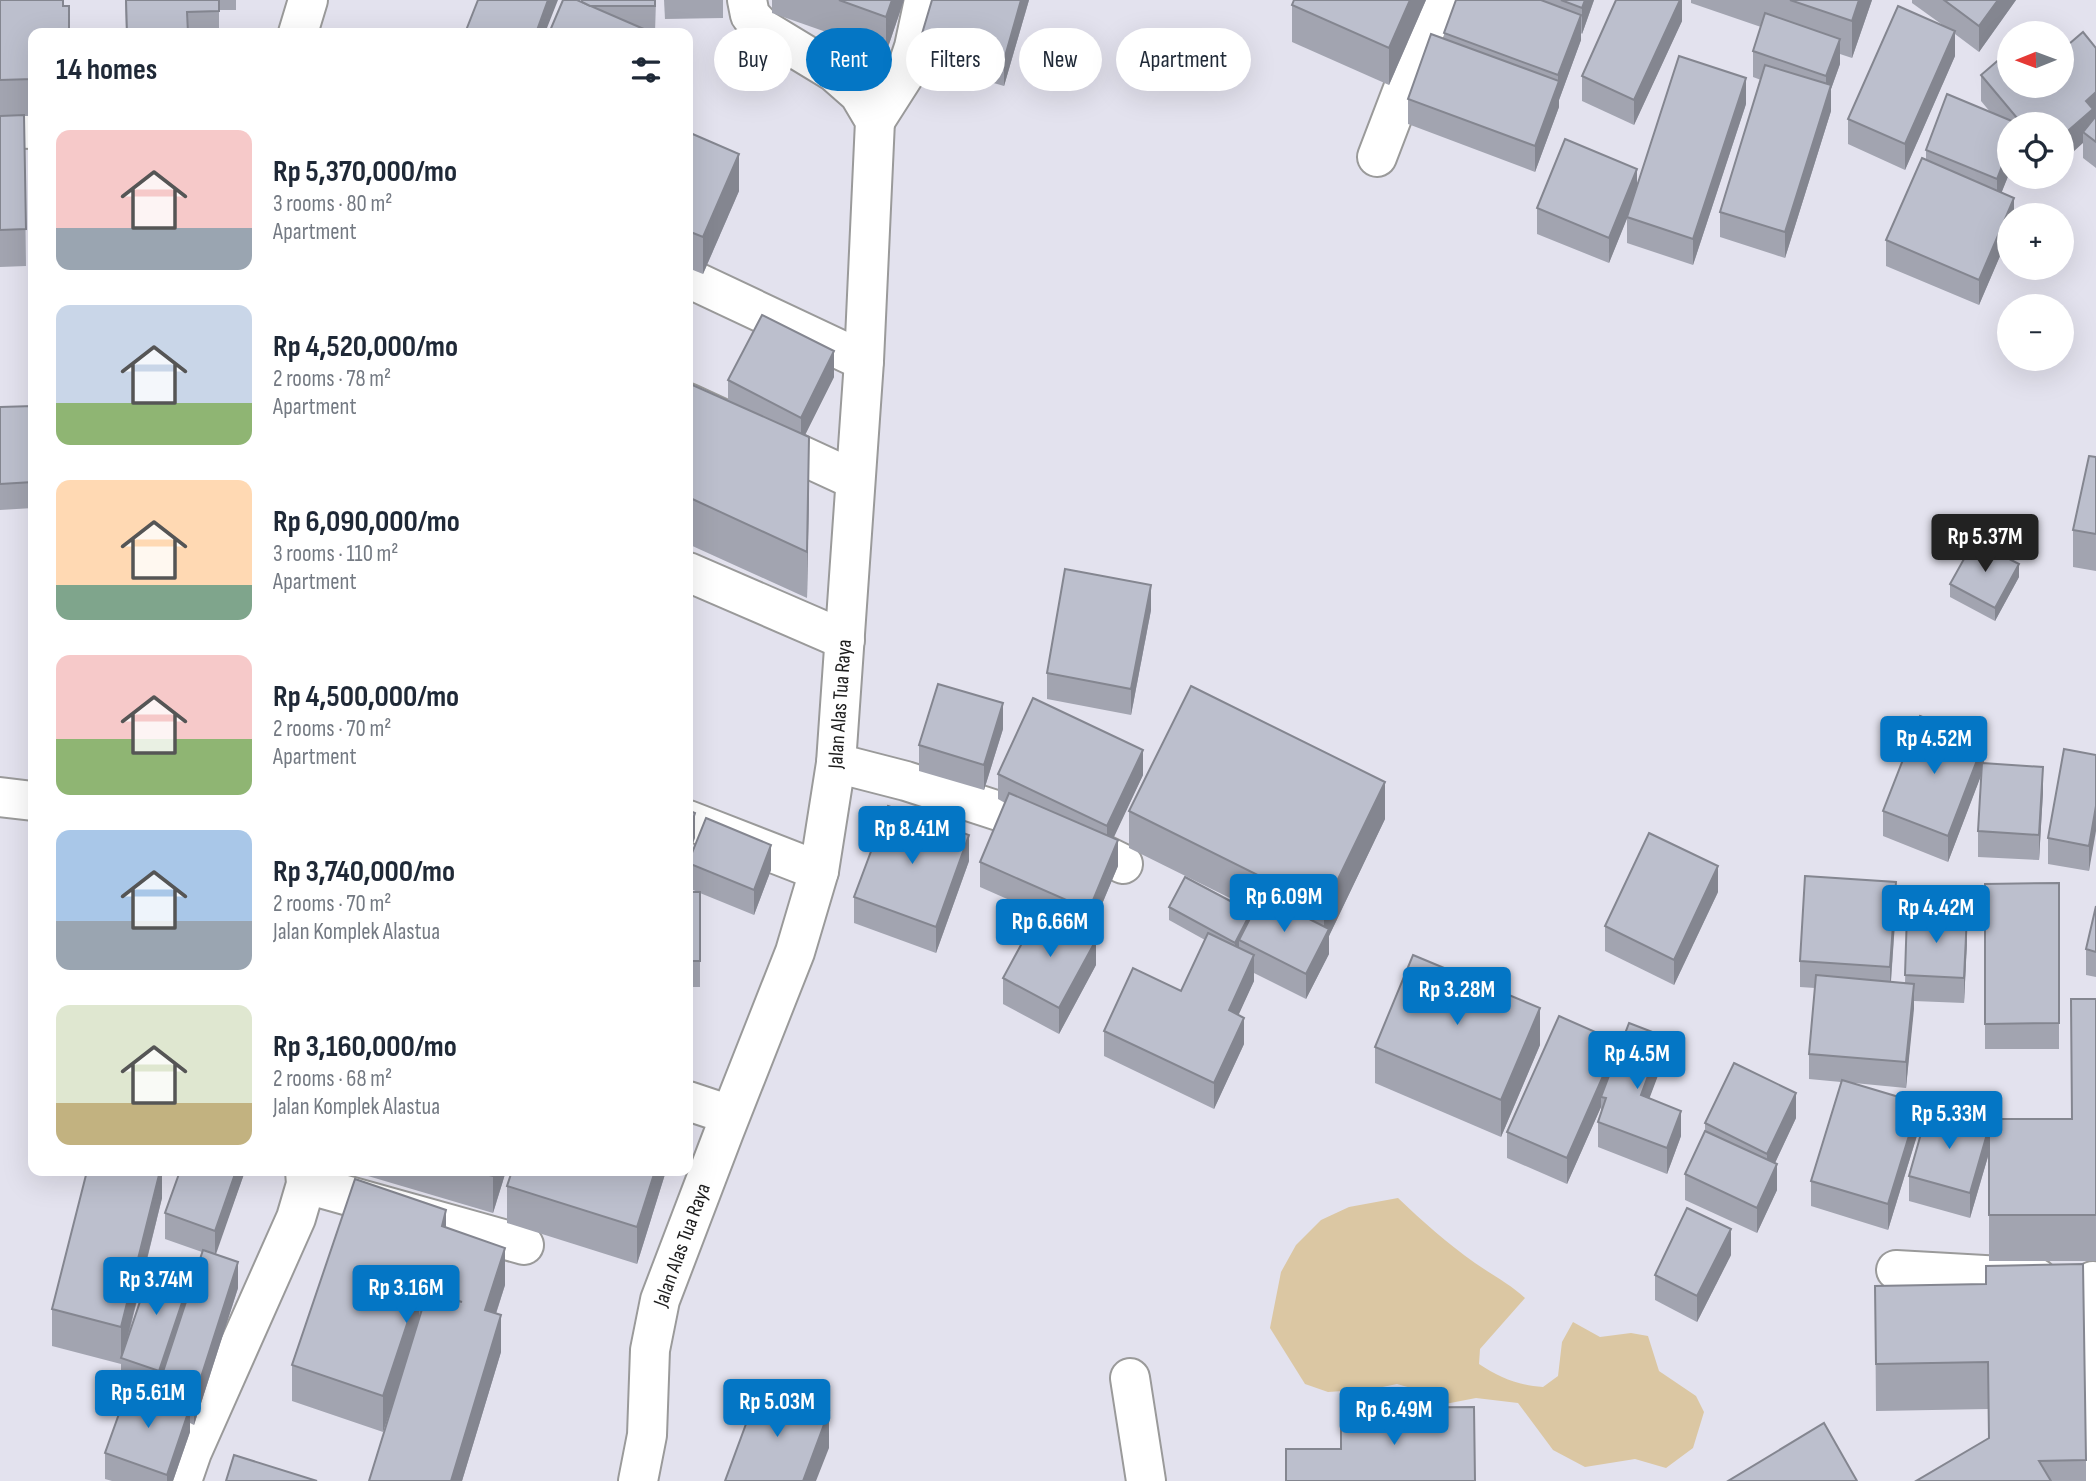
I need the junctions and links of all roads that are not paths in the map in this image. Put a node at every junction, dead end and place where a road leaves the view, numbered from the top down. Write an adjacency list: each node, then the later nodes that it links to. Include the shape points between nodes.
1 (308, 0): 5 (street)
2 (747, 0): 6 (street, via 750,15 763,29 834,72 859,94)
3 (924, 0): 6 (street, via 905,74)
4 (1437, 0): 9 (street)
5 (300, 28)
6 (875, 121): 11 (street, Jalan Alas Tua Raya)
7 (0, 128): 8 (street)
8 (28, 129)
9 (1377, 157)
10 (693, 280): 11 (street)
11 (864, 361): 13 (street, Jalan Alas Tua Raya)
12 (693, 404): 13 (street)
13 (855, 480): 15 (street, Jalan Alas Tua Raya)
14 (693, 574): 15 (street)
15 (845, 640): 16 (street, Jalan Alas Tua Raya)
16 (836, 763): 20 (street, via 1048,827); 21 (street, Jalan Alas Tua Raya)
17 (0, 797): 18 (street)
18 (28, 800)
19 (693, 822): 21 (street)
20 (1124, 864)
21 (820, 871): 23 (street, Jalan Alas Tua Raya, via 795,953)
22 (693, 1103): 23 (street)
23 (730, 1115): 30 (street, Jalan Alas Tua Raya, via 660,1300 650,1350 647,1435)
24 (305, 1177): 25 (street); 29 (street, via 296,1218)
25 (524, 1245)
26 (1896, 1270): 27 (street)
27 (2094, 1280): 32 (street)
28 (1130, 1378): 31 (street)
29 (182, 1481)
30 (638, 1481)
31 (1146, 1481)
32 (2089, 1481)

